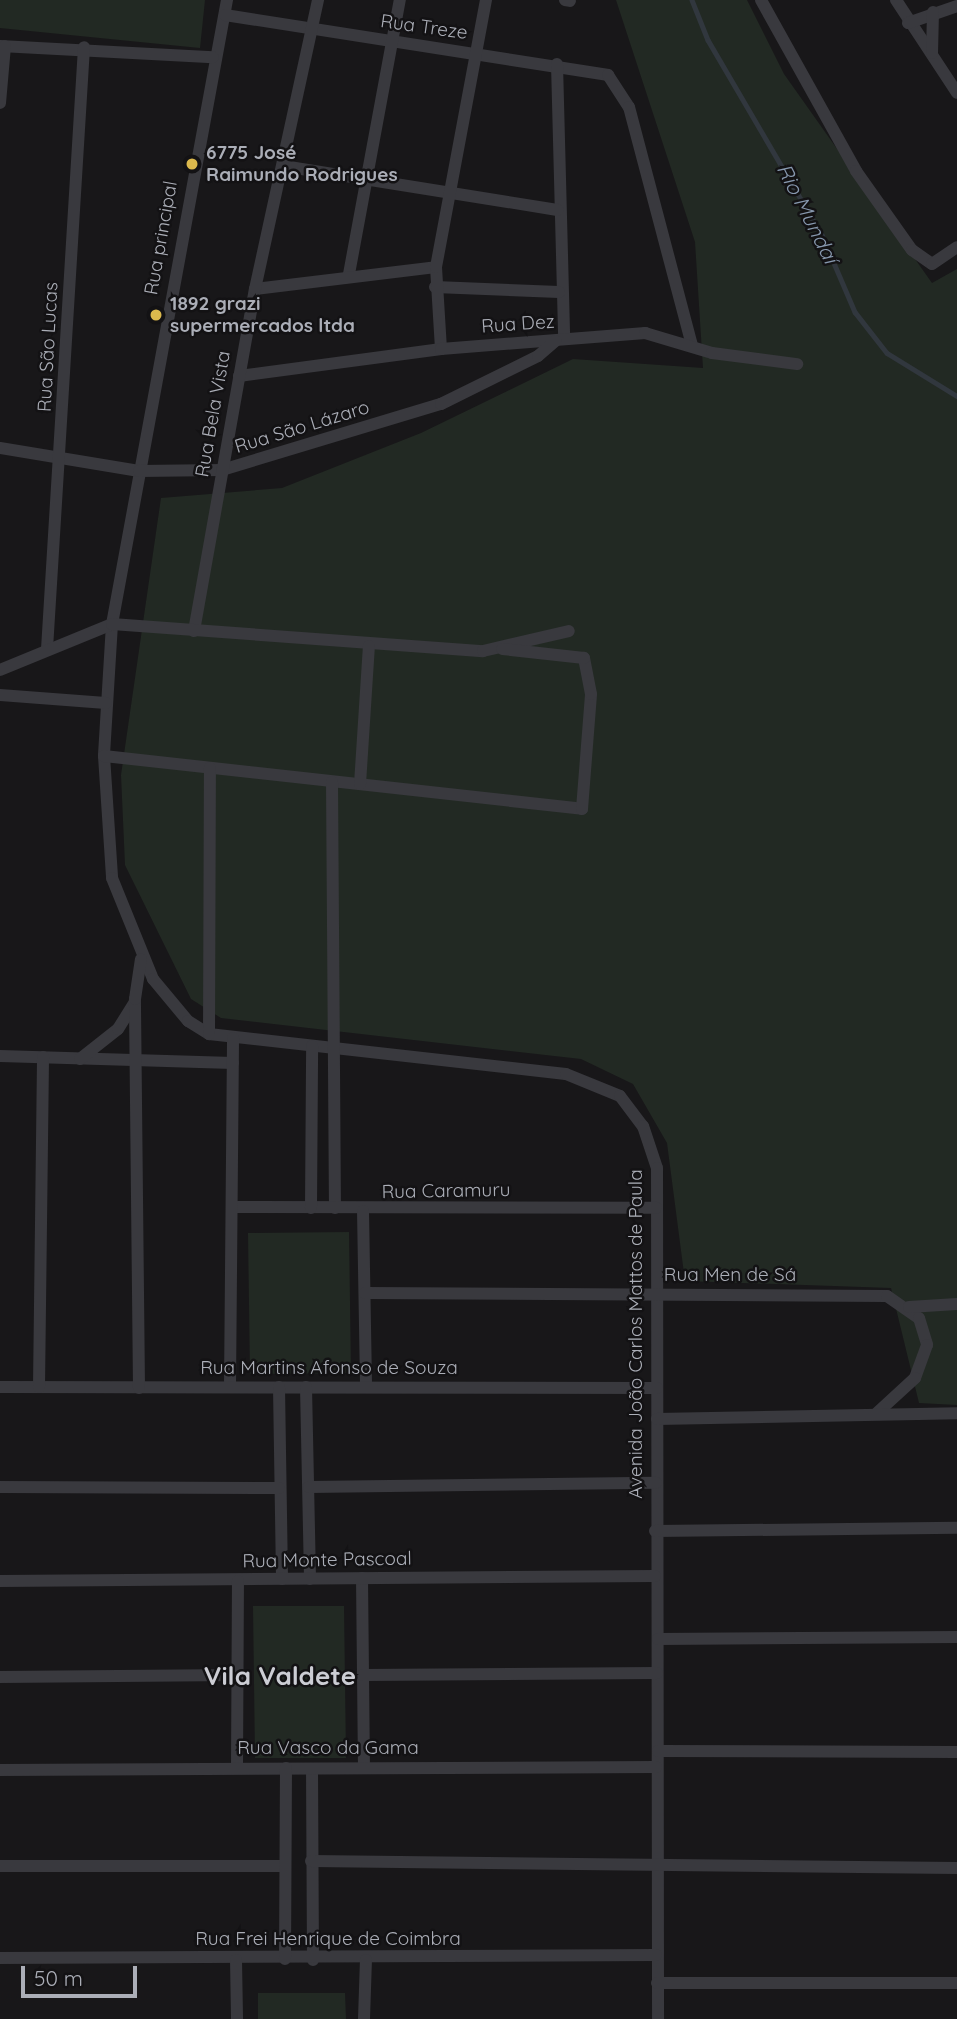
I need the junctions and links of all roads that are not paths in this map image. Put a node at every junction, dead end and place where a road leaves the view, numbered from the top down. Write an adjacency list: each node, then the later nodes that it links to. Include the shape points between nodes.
1 (228, 0): 9 (street, Rua principal)
2 (318, 0): 11 (street, Rua Bela Vista)
3 (400, 0): 12 (street)
4 (486, 0): 15 (street)
5 (761, 0): 25 (street, via 856,171 912,250 932,264)
6 (896, 0): 10 (street)
7 (957, 6): 8 (street)
8 (933, 12): 10 (street); 17 (street)
9 (225, 15): 11 (street, Rua Treze); 16 (street, Rua principal)
10 (908, 23): 17 (street)
11 (313, 28): 12 (street, Rua Treze); 21 (street, Rua Bela Vista)
12 (393, 43): 15 (street, Rua Treze); 22 (street)
13 (2, 46): 14 (street); 20 (street)
14 (84, 47): 16 (street); 37 (street, Rua São Lucas)
15 (475, 53): 18 (street, Rua Treze); 23 (street)
16 (214, 57): 39 (street, Rua principal)
17 (932, 57): 19 (street)
18 (557, 64): 24 (street); 32 (street, Rua Treze, via 615,81 642,148)
19 (956, 89)
20 (0, 103)
21 (284, 166): 22 (street); 29 (street, Rua Bela Vista)
22 (363, 179): 23 (street); 27 (street)
23 (450, 196): 24 (street); 26 (street)
24 (557, 210): 30 (street)
25 (957, 247)
26 (436, 267): 27 (street); 28 (street)
27 (349, 274): 29 (street)
28 (435, 287): 30 (street); 33 (street)
29 (255, 289): 35 (street, Rua Bela Vista)
30 (559, 292): 31 (street)
31 (559, 340): 32 (street, Rua Dez, via 645,333); 33 (street, Rua Dez); 38 (street, Rua São Lázaro, via 538,356 441,404)
32 (692, 346): 34 (street, Rua Dez)
33 (441, 349): 35 (street, Rua Dez)
34 (797, 364)
35 (239, 376): 38 (street, Rua Bela Vista)
36 (0, 448): 37 (street, Rua São Lázaro)
37 (61, 459): 39 (street, Rua São Lázaro); 44 (street, Rua São Lucas)
38 (222, 470): 39 (street, Rua São Lázaro); 41 (street, Rua Bela Vista)
39 (138, 471): 40 (street, Rua principal)
40 (112, 624): 41 (street); 44 (street); 48 (street, Rua principal)
41 (194, 631): 43 (street)
42 (569, 631): 45 (street)
43 (369, 646): 45 (street); 52 (street)
44 (47, 649): 46 (street)
45 (502, 649): 52 (street, via 584,658 591,694 582,809)
46 (0, 670)
47 (0, 695): 48 (street)
48 (106, 703): 49 (street, Rua principal)
49 (104, 756): 50 (street); 53 (street, Rua principal, via 110,869)
50 (210, 768): 51 (street); 55 (street)
51 (332, 782): 52 (street); 57 (street)
52 (360, 784)
53 (141, 960): 54 (street); 55 (street, via 165,997)
54 (135, 999): 61 (street); 62 (street, via 118,1029)
55 (209, 1034): 56 (street, Avenida João Carlos Mattos de Paula)
56 (233, 1038): 58 (street, Avenida João Carlos Mattos de Paula); 63 (street)
57 (331, 1045): 58 (street, Avenida João Carlos Mattos de Paula); 66 (street); 67 (street, Avenida João Carlos Mattos de Paula, via 461,1057 594,1080 620,1096 643,1126 657,1168)
58 (312, 1046): 65 (street)
59 (0, 1056): 60 (street)
60 (43, 1057): 62 (street); 76 (street)
61 (137, 1057): 62 (street); 63 (street); 79 (street)
62 (80, 1059)
63 (233, 1063): 64 (street)
64 (236, 1207): 65 (street, Rua Caramuru); 74 (street)
65 (311, 1208): 66 (street, Rua Caramuru)
66 (335, 1208): 68 (street, Rua Caramuru)
67 (656, 1208): 68 (street, Rua Caramuru); 70 (street, Avenida João Carlos Mattos de Paula)
68 (363, 1211): 69 (street)
69 (365, 1293): 70 (street, Rua Men de Sá); 73 (street)
70 (657, 1294): 72 (street, Rua Men de Sá, via 887,1296); 80 (street, Avenida João Carlos Mattos de Paula)
71 (957, 1304): 72 (street)
72 (909, 1307): 81 (street, Rua Men de Sá, via 919,1318 927,1345 922,1367)
73 (366, 1385): 78 (street, Rua Martins Afonso de Souza); 80 (street, Rua Martins Afonso de Souza)
74 (230, 1386): 77 (street, Rua Martins Afonso de Souza); 79 (street, Rua Martins Afonso de Souza)
75 (0, 1387): 76 (street, Rua Martins Afonso de Souza)
76 (39, 1387): 79 (street, Rua Martins Afonso de Souza)
77 (279, 1387): 78 (street, Rua Martins Afonso de Souza); 87 (street)
78 (306, 1387): 86 (street)
79 (139, 1388)
80 (657, 1388): 83 (street, Avenida João Carlos Mattos de Paula)
81 (877, 1413): 82 (street); 83 (street)
82 (957, 1413)
83 (657, 1419): 84 (street, Avenida João Carlos Mattos de Paula)
84 (656, 1483): 86 (street); 89 (street, Avenida João Carlos Mattos de Paula)
85 (0, 1487): 87 (street)
86 (309, 1487): 93 (street)
87 (279, 1488): 92 (street)
88 (957, 1528): 89 (street)
89 (655, 1531): 90 (street, Avenida João Carlos Mattos de Paula)
90 (655, 1576): 91 (street, Rua Monte Pascoal); 97 (street, Avenida João Carlos Mattos de Paula)
91 (362, 1578): 93 (street, Rua Monte Pascoal); 100 (street)
92 (282, 1579): 93 (street, Rua Monte Pascoal); 95 (street, Rua Monte Pascoal)
93 (310, 1579)
94 (0, 1581): 95 (street, Rua Monte Pascoal)
95 (238, 1581): 99 (street)
96 (957, 1637): 97 (street)
97 (658, 1639): 98 (street, Avenida João Carlos Mattos de Paula)
98 (657, 1673): 100 (street); 102 (street, Avenida João Carlos Mattos de Paula)
99 (237, 1675): 101 (street); 104 (street)
100 (363, 1675): 105 (street)
101 (0, 1677)
102 (658, 1751): 103 (street); 106 (street, Avenida João Carlos Mattos de Paula)
103 (957, 1752)
104 (237, 1767): 107 (street, Rua Vasco da Gama); 109 (street, Rua Vasco da Gama)
105 (364, 1767): 106 (street, Rua Vasco da Gama); 108 (street, Rua Vasco da Gama)
106 (656, 1767): 113 (street, Avenida João Carlos Mattos de Paula)
107 (286, 1768): 108 (street, Rua Vasco da Gama); 112 (street)
108 (312, 1769): 110 (street)
109 (0, 1770)
110 (311, 1861): 113 (street); 119 (street)
111 (0, 1866): 112 (street)
112 (284, 1866): 117 (street)
113 (656, 1867): 114 (street); 115 (street, Avenida João Carlos Mattos de Paula)
114 (957, 1868)
115 (656, 1955): 120 (street, Rua Frei Henrique de Coimbra); 121 (street, Avenida João Carlos Mattos de Paula)
116 (0, 1958): 118 (street, Rua Frei Henrique de Coimbra)
117 (285, 1959): 118 (street, Rua Frei Henrique de Coimbra); 119 (street, Rua Frei Henrique de Coimbra)
118 (236, 1960): 123 (street)
119 (313, 1960): 120 (street, Rua Frei Henrique de Coimbra)
120 (366, 1960): 124 (street)
121 (657, 1983): 122 (street); 125 (street, Avenida João Carlos Mattos de Paula)
122 (957, 1983)
123 (237, 2019)
124 (364, 2019)
125 (657, 2019)

